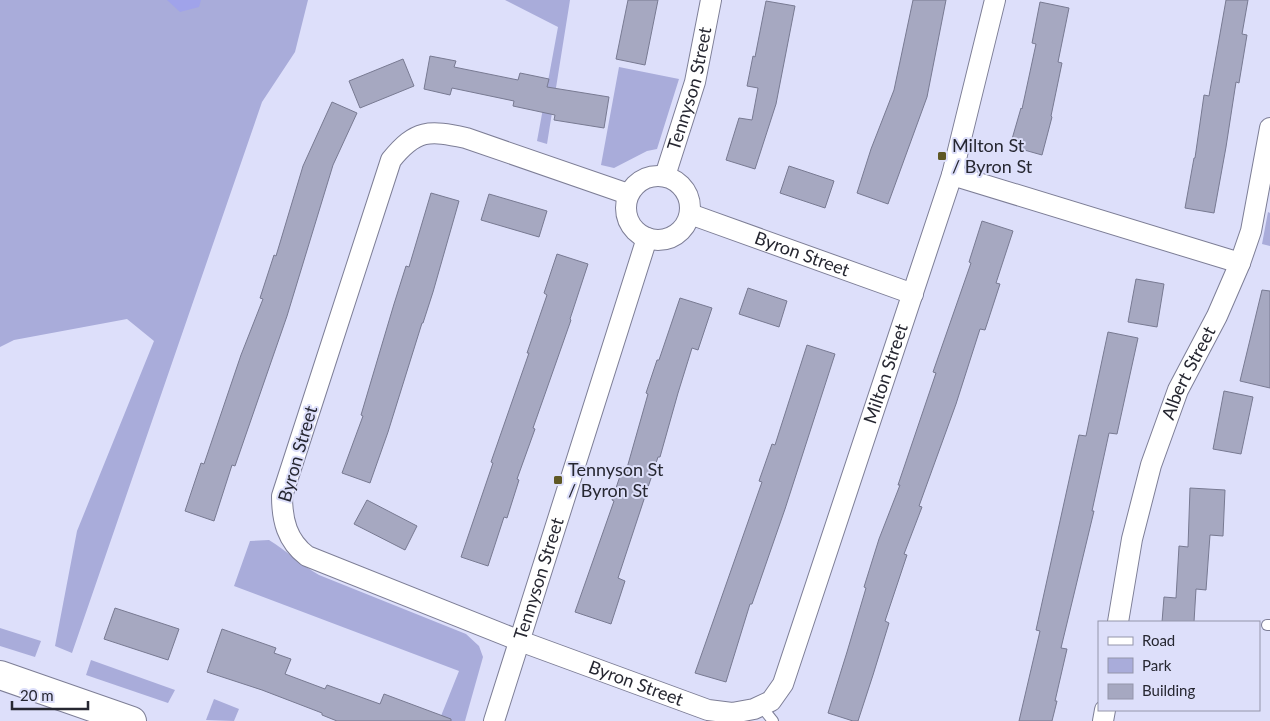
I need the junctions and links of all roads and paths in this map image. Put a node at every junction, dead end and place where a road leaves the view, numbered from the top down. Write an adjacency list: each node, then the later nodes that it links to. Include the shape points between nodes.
1 (711, 0): 5 (street, Tennyson Street, via 695,82)
2 (995, 0): 4 (street, Milton Street)
3 (1270, 128): 9 (street, Albert Street, via 1251,231)
4 (952, 174): 9 (street); 10 (street, Milton Street)
5 (665, 176): 6 (street, via 643,179); 7 (street, via 685,190)
6 (628, 194): 8 (street, via 629,220 638,233); 12 (street, Byron Street, via 443,133 421,134 402,146 391,160 282,496 284,525 298,549 307,556)
7 (690, 214): 8 (street, via 678,233 658,240); 10 (street, Byron Street)
8 (647, 238): 12 (street, Tennyson Street)
9 (1240, 264): 11 (street, Albert Street, via 1178,390 1151,465 1132,540)
10 (913, 294): 15 (street, Milton Street, via 783,684)
11 (1118, 621)
12 (520, 641): 14 (street, Byron Street, via 708,710); 17 (street, Tennyson Street)
13 (0, 676): 16 (main road)
14 (732, 713): 15 (street, Milton Street, via 754,709)
15 (767, 713)
16 (132, 721)
17 (494, 721)

